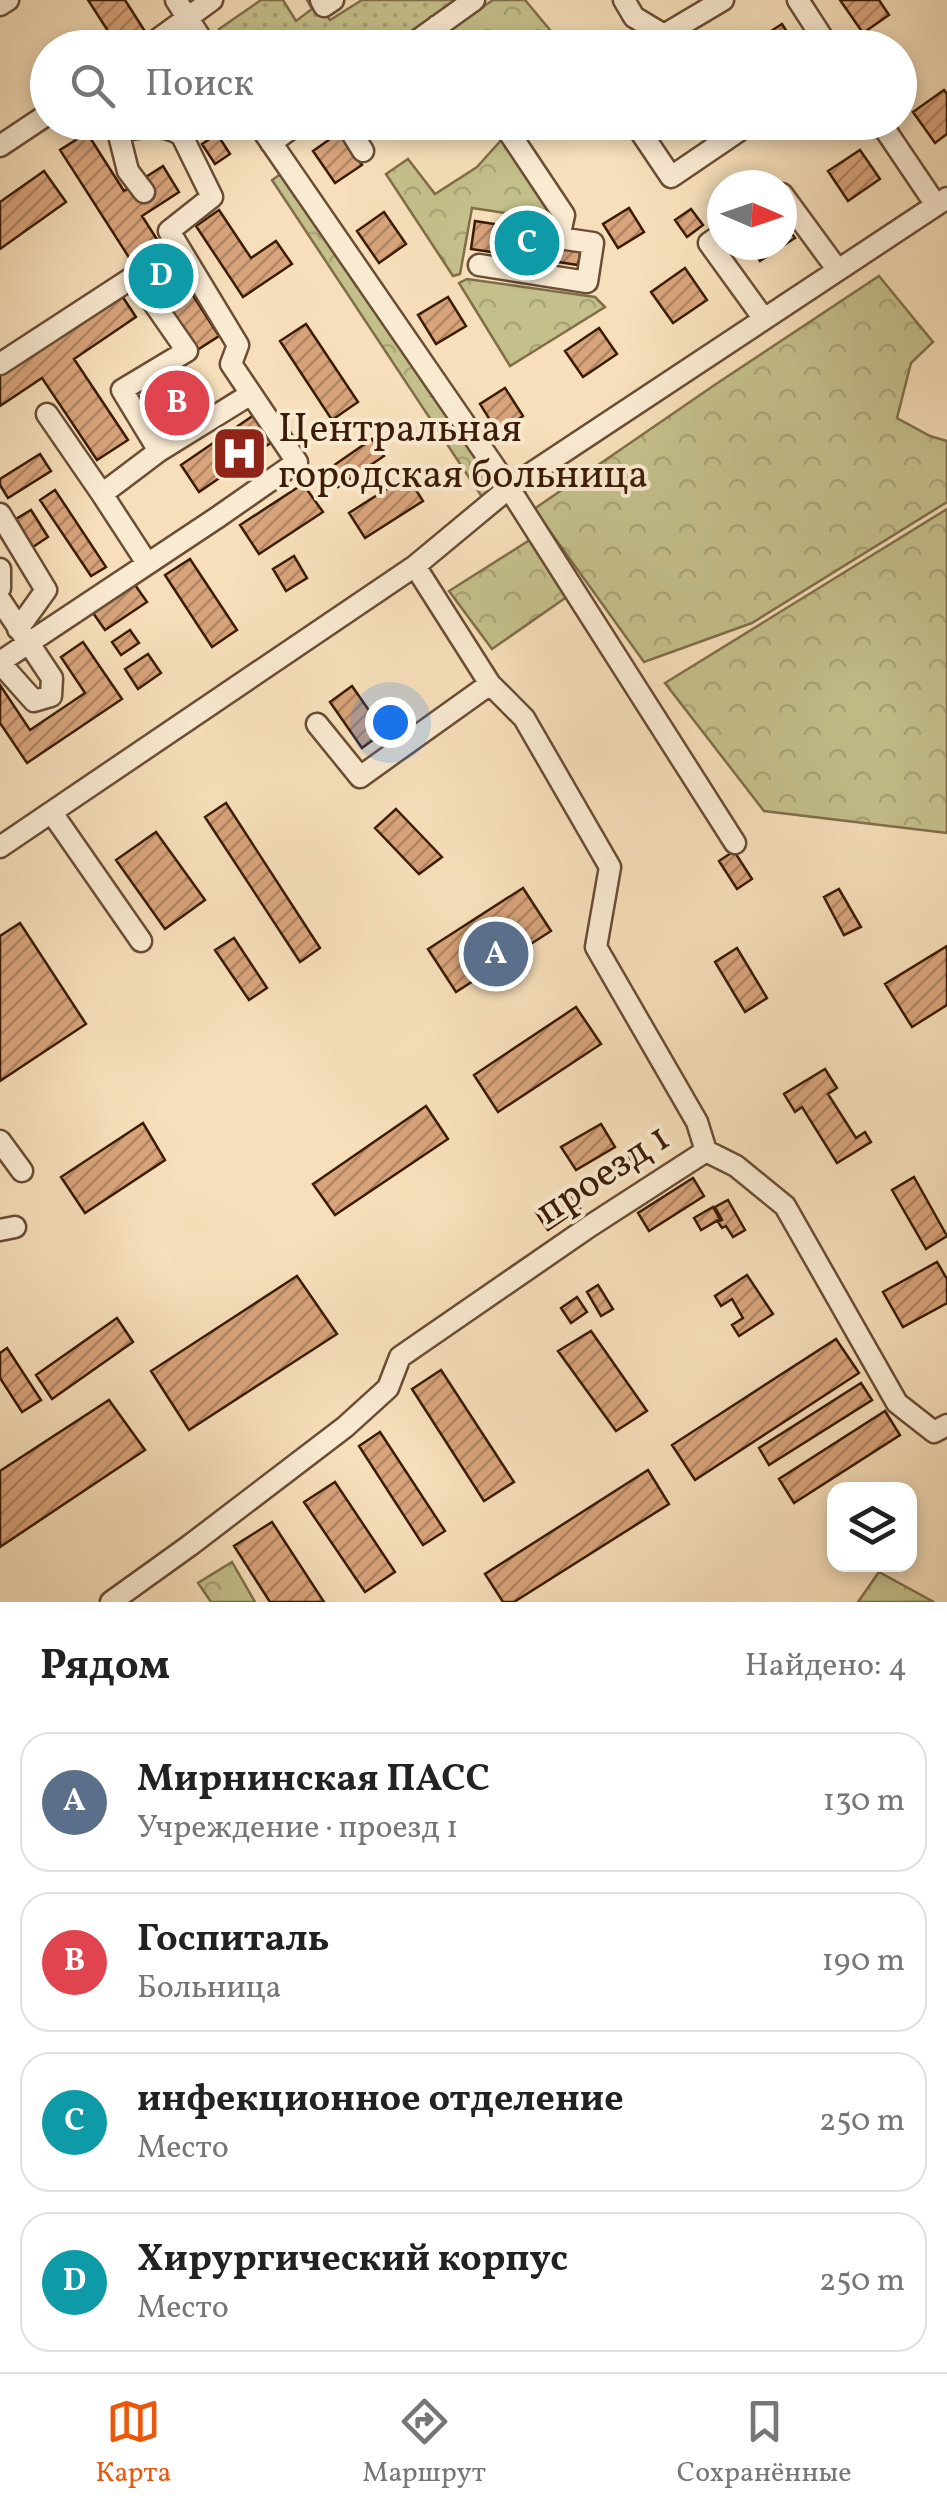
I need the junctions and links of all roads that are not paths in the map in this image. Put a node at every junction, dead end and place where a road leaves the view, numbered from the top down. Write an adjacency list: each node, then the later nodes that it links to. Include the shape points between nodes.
1 (8, 0): 9 (street)
2 (212, 0): 10 (street)
3 (321, 0): 4 (street, via 324,6)
4 (333, 0)
5 (474, 0): 11 (street)
6 (624, 0): 16 (street, via 634,17)
7 (723, 0): 17 (street)
8 (798, 0): 18 (street)
9 (0, 5)
10 (182, 8): 12 (street); 13 (street)
11 (436, 26): 14 (street); 15 (street)
12 (162, 30)
13 (196, 30)
14 (431, 30)
15 (439, 30)
16 (656, 30)
17 (672, 30)
18 (817, 30)
19 (30, 126): 30 (street)
20 (120, 140): 32 (street, via 128,171)
21 (184, 140): 40 (street, via 212,197 170,231 238,344 231,364)
22 (269, 140): 29 (street)
23 (275, 140): 29 (street)
24 (356, 140): 31 (street)
25 (514, 140): 36 (street, via 564,215 559,238 594,243 587,282)
26 (646, 140): 27 (street, via 671,177)
27 (724, 140)
28 (894, 140): 33 (street)
29 (271, 143): 43 (street)
30 (0, 146)
31 (363, 150)
32 (144, 192)
33 (942, 201): 37 (street)
34 (797, 214): 37 (street)
35 (722, 260): 38 (street)
36 (479, 265)
37 (837, 269): 38 (street)
38 (764, 318): 43 (street)
39 (0, 364): 42 (street, via 134,276 187,351 122,390)
40 (252, 394): 42 (street); 46 (street, via 298,462)
41 (48, 414): 44 (street)
42 (159, 451): 44 (street)
43 (509, 488): 47 (street); 57 (street)
44 (102, 494): 46 (street)
45 (0, 514): 51 (street, via 46,590)
46 (147, 563): 51 (street)
47 (415, 566): 53 (street, проезд 1); 55 (street)
48 (0, 569): 49 (street)
49 (0, 588)
50 (0, 600): 51 (street)
51 (23, 636): 52 (street); 52 (street, via 52,678 52,696 34,701)
52 (0, 663)
53 (490, 684): 54 (street, via 360,778); 60 (street, проезд 1, via 524,718 610,867 596,947 697,1122)
54 (317, 724)
55 (52, 813): 56 (street); 58 (street)
56 (1, 843)
57 (735, 843)
58 (141, 941)
59 (0, 1141): 61 (street)
60 (706, 1151): 62 (street, via 785,1206 897,1403 934,1432); 63 (street, проезд 1, via 400,1357 388,1388 345,1427)
61 (22, 1171)
62 (947, 1425)
63 (111, 1602)

